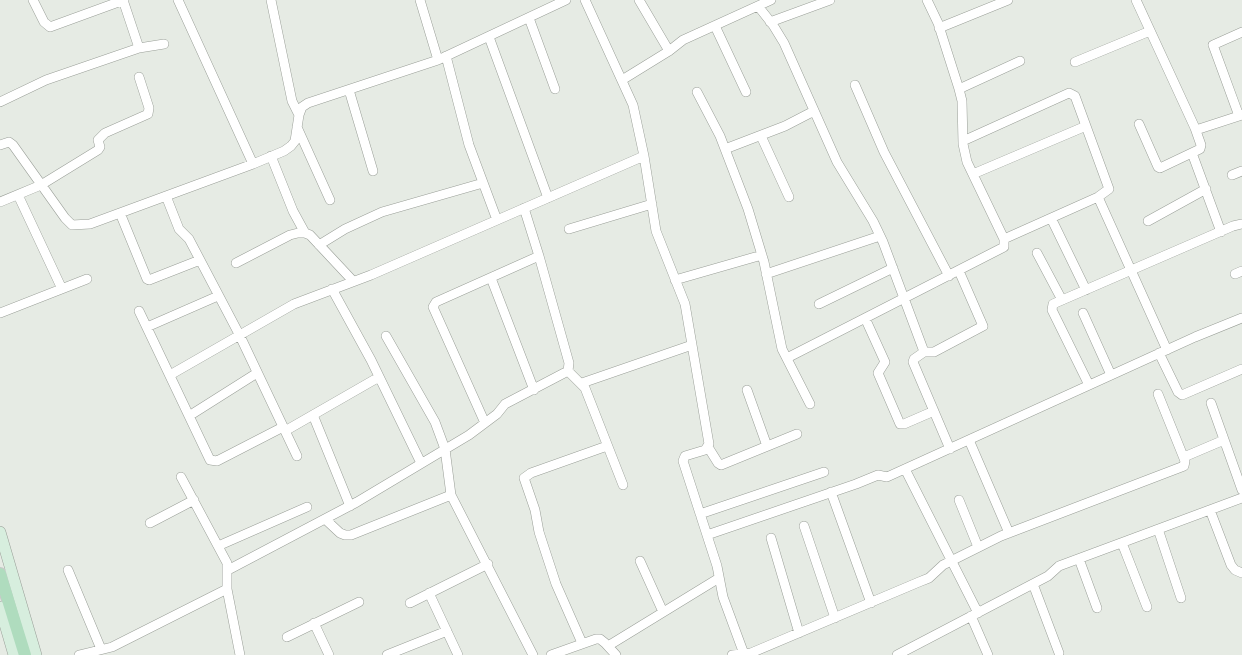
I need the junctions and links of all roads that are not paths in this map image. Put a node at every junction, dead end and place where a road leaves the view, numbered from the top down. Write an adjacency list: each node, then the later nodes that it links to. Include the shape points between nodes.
1 (33, 0): 2 (street, via 44,22 50,26)
2 (124, 0): 23 (street)
3 (178, 0): 51 (street)
4 (271, 0): 38 (street, via 292,101)
5 (420, 0): 25 (street)
6 (566, 0): 15 (street)
7 (585, 0): 29 (street)
8 (639, 0): 24 (street)
9 (772, 0): 14 (street)
10 (830, 0): 16 (street)
11 (927, 0): 18 (street)
12 (1008, 0): 18 (street)
13 (1136, 0): 19 (street)
14 (754, 5): 16 (street); 17 (street)
15 (529, 18): 21 (street); 31 (street)
16 (770, 22): 37 (street, via 784,43)
17 (716, 26): 24 (street, via 683,40); 35 (street)
18 (939, 28): 32 (street)
19 (1150, 31): 27 (street); 43 (street)
20 (1242, 32): 39 (street, via 1213,45)
21 (488, 37): 25 (street); 63 (street)
22 (164, 44): 23 (street)
23 (139, 48): 36 (street, via 46,80)
24 (669, 51): 29 (street)
25 (442, 58): 33 (street); 56 (street)
26 (1020, 61): 32 (street)
27 (1075, 62)
28 (139, 77): 57 (street, via 148,114 105,133 98,140 98,150)
29 (622, 80): 50 (street, via 633,105)
30 (854, 86): 88 (street, via 884,152)
31 (556, 89)
32 (959, 89): 45 (street)
33 (349, 90): 38 (street, via 308,104 302,107); 52 (street)
34 (697, 92): 47 (street)
35 (746, 92)
36 (0, 102)
37 (814, 111): 44 (street); 76 (street, via 837,162)
38 (299, 115): 42 (street)
39 (1240, 115): 43 (street)
40 (1139, 124): 48 (street, via 1158,167)
41 (1086, 126): 45 (street, via 1075,96 1069,93); 54 (street); 61 (street, via 1109,186 1108,191)
42 (297, 127): 49 (street, via 291,146); 64 (street)
43 (1196, 128): 48 (street, via 1202,147)
44 (761, 136): 47 (street); 62 (street)
45 (963, 141): 54 (street)
46 (0, 145): 57 (street, via 9,142 13,145)
47 (725, 149): 80 (street)
48 (1192, 153): 58 (street)
49 (271, 156): 51 (street); 75 (street)
50 (644, 156): 63 (street); 66 (street)
51 (253, 164): 60 (street)
52 (374, 171)
53 (1242, 171): 55 (street)
54 (973, 174): 77 (street)
55 (1232, 175)
56 (483, 183): 70 (street); 78 (street, via 382,212)
57 (42, 185): 59 (street); 68 (street, via 72,225 90,224)
58 (1206, 189): 71 (street); 74 (street)
59 (18, 195): 65 (street); 94 (street)
60 (166, 196): 68 (street); 82 (street, via 179,229 189,239)
61 (1098, 196): 69 (street); 86 (street)
62 (789, 197)
63 (548, 198): 67 (street)
64 (330, 200)
65 (0, 202)
66 (652, 204): 73 (street); 91 (street, via 656,231)
67 (524, 208): 70 (street); 81 (street)
68 (120, 212): 82 (street, via 147,279)
69 (1051, 218): 77 (street); 95 (street)
70 (497, 220): 92 (street)
71 (1148, 221)
72 (1242, 224): 74 (street)
73 (569, 229)
74 (1221, 232): 86 (street)
75 (305, 233): 78 (street); 83 (street, via 290,235)
76 (880, 236): 84 (street); 87 (street)
77 (1004, 240): 85 (street, via 1001,250)
78 (319, 245): 92 (street)
79 (1037, 254): 98 (street)
80 (762, 255): 87 (street); 91 (street)
81 (539, 256): 90 (street); 113 (street, via 569,363)
82 (200, 260): 96 (street)
83 (236, 263)
84 (893, 268): 97 (street); 99 (street)
85 (959, 271): 88 (street); 109 (street, via 983,326 934,352)
86 (1132, 271): 95 (street); 110 (street)
87 (766, 274): 111 (street)
88 (949, 276): 97 (street)
89 (87, 278): 94 (street)
90 (491, 278): 120 (street); 128 (street, via 436,302 433,308)
91 (675, 280): 108 (street, via 685,304)
92 (353, 281): 93 (street)
93 (332, 289): 106 (street, via 294,304); 117 (street)
94 (62, 290): 102 (street)
95 (1086, 290): 98 (street)
96 (218, 296): 105 (street); 106 (street)
97 (903, 298): 103 (street); 109 (street)
98 (1062, 300): 119 (street, via 1053,304 1052,310)
99 (819, 304)
100 (139, 311): 105 (street)
101 (1083, 313): 116 (street)
102 (0, 314)
103 (865, 318): 111 (street); 125 (street, via 885,362 878,373 900,424)
104 (1242, 318): 110 (street)
105 (147, 327): 115 (street)
106 (240, 336): 114 (street); 115 (street)
107 (386, 336): 136 (street, via 430,412)
108 (692, 345): 118 (street); 135 (street)
109 (924, 352): 125 (street, via 913,362)
110 (1163, 352): 112 (street, via 1182,395); 116 (street)
111 (786, 358): 124 (street)
112 (1242, 369)
113 (568, 371): 118 (street); 120 (street)
114 (258, 373): 127 (street); 129 (street)
115 (170, 375): 127 (street)
116 (1111, 375): 119 (street)
117 (379, 377): 126 (street); 140 (street)
118 (582, 384): 133 (street)
119 (1088, 386): 131 (street)
120 (534, 390): 128 (street, via 505,404)
121 (747, 390): 134 (street)
122 (1158, 394): 139 (street)
123 (1211, 403): 132 (street)
124 (810, 404)
125 (934, 411): 137 (street)
126 (314, 415): 129 (street); 151 (street)
127 (189, 416): 129 (street, via 212,461)
128 (485, 423): 136 (street)
129 (284, 429): 138 (street)
130 (797, 434): 134 (street)
131 (969, 440): 137 (street); 160 (street)
132 (1224, 440): 139 (street); 145 (street)
133 (607, 446): 144 (street); 192 (street, via 524,478 556,584)
134 (767, 446): 135 (street, via 721,465)
135 (708, 447): 154 (street, via 686,456 682,461)
136 (445, 449): 140 (street); 147 (street)
137 (950, 449): 141 (street)
138 (297, 456)
139 (1184, 457): 160 (street, via 1184,466)
140 (421, 464): 151 (street)
141 (905, 469): 146 (street, via 887,477 878,474); 168 (street)
142 (824, 472): 154 (street)
143 (181, 477): 149 (street)
144 (622, 485)
145 (1242, 490)
146 (831, 492): 161 (street); 181 (street)
147 (451, 495): 155 (street, via 351,534 340,533); 169 (street)
148 (1242, 498): 153 (street)
149 (194, 500): 156 (street); 164 (street)
150 (959, 500): 165 (street)
151 (350, 506): 155 (street)
152 (307, 507): 164 (street)
153 (1210, 510): 158 (street); 172 (street, via 1231,564)
154 (700, 514): 161 (street)
155 (325, 519): 171 (street)
156 (150, 523)
157 (804, 526): 187 (street)
158 (1158, 529): 163 (street); 178 (street)
159 (0, 532): 200 (main road)
160 (1009, 533): 165 (street)
161 (707, 535): 174 (street)
162 (771, 538): 190 (street)
163 (1122, 542): 166 (street); 183 (street)
164 (218, 546): 171 (street)
165 (978, 547): 168 (street)
166 (1079, 558): 175 (street, via 1059,566); 184 (street)
167 (640, 561): 185 (street)
168 (952, 561): 181 (street, via 929,578); 186 (street)
169 (488, 564): 177 (street); 206 (street)
170 (68, 570): 194 (street)
171 (228, 570): 176 (street)
172 (1242, 573)
173 (0, 574): 199 (main road)
174 (719, 578): 185 (street); 197 (street, via 722,598)
175 (1033, 584): 186 (street); 196 (street)
176 (227, 589): 194 (street); 202 (street)
177 (429, 593): 180 (street); 189 (street)
178 (1181, 598)
179 (358, 602): 188 (street)
180 (410, 603)
181 (871, 603): 187 (street)
182 (0, 607): 198 (main road)
183 (1147, 607)
184 (1097, 608)
185 (664, 612): 193 (street)
186 (975, 615): 210 (street); 211 (street)
187 (835, 618): 190 (street)
188 (314, 622): 191 (street); 203 (street)
189 (447, 631): 204 (street); 205 (street)
190 (798, 633): 195 (street)
191 (287, 637)
192 (582, 644): 193 (street, via 600,639); 207 (street)
193 (608, 646): 208 (street)
194 (102, 649): 201 (street)
195 (764, 652): 197 (street)
196 (1059, 653)
197 (744, 654): 209 (street)
198 (14, 655)
199 (25, 655)
200 (36, 655)
201 (78, 655)
202 (240, 655)
203 (329, 655)
204 (387, 655)
205 (458, 655)
206 (533, 655)
207 (551, 655)
208 (616, 655)
209 (732, 655)
210 (897, 655)
211 (988, 655)

